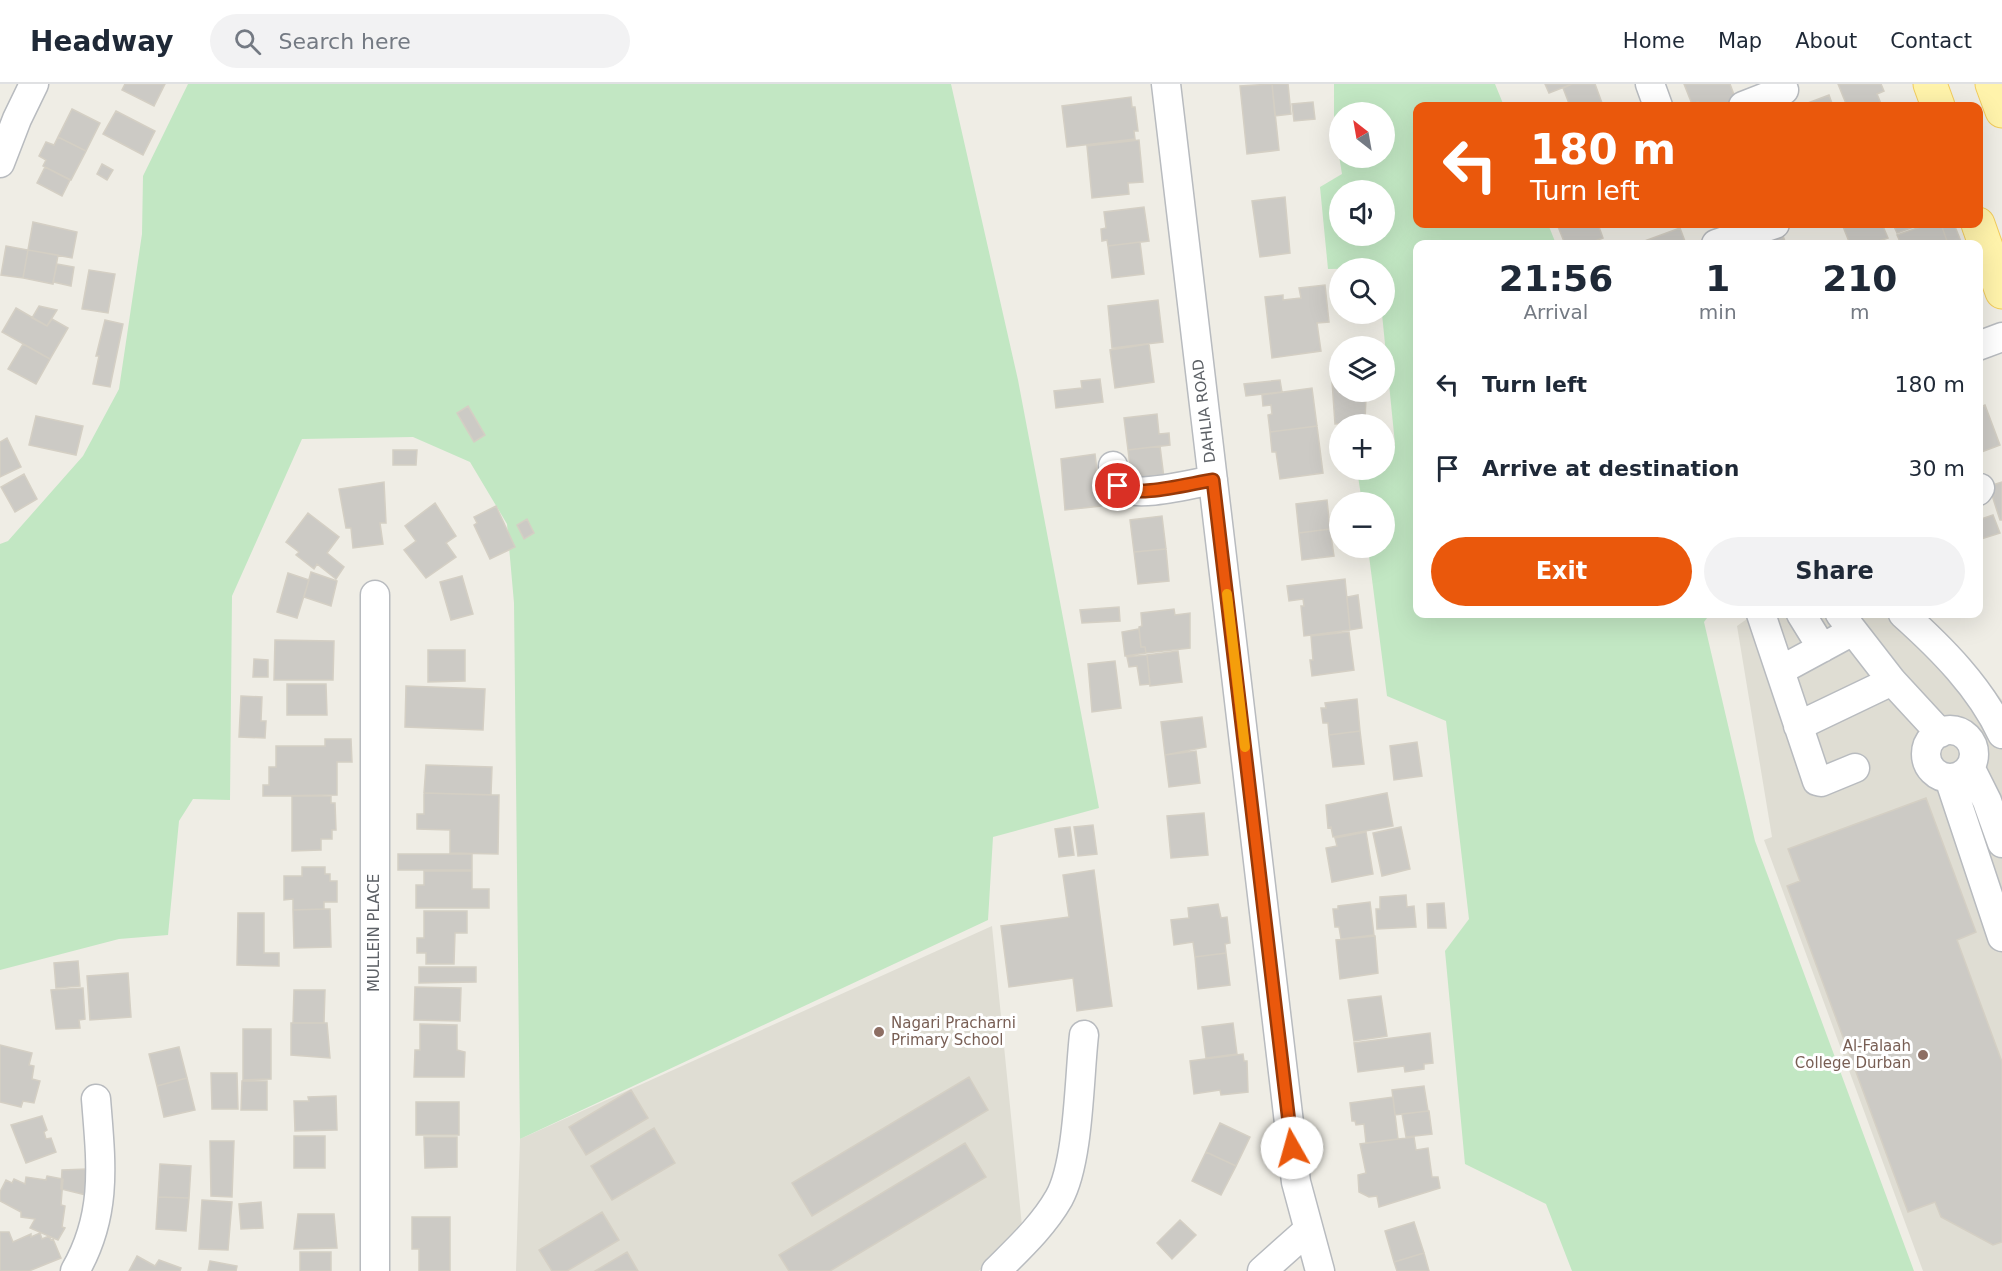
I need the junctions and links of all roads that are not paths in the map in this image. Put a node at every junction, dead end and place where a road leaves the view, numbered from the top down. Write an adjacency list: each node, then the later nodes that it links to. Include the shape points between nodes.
1 (34, 84): 11 (street)
2 (1166, 84): 19 (street, DAHLIA ROAD)
3 (1650, 84): 7 (street)
4 (1930, 84): 9 (main road)
5 (1992, 84): 10 (main road)
6 (1784, 90): 8 (street)
7 (1657, 102)
8 (1753, 102)
9 (1937, 102)
10 (2002, 111)
11 (0, 163)
12 (1763, 228): 14 (street)
13 (1979, 228): 15 (main road)
14 (1728, 240)
15 (2002, 292)
16 (2002, 337): 17 (street)
17 (1983, 344)
18 (1113, 466): 19 (street, via 1118,486 1124,490)
19 (1213, 480): 37 (street, DAHLIA ROAD, via 1293,1161)
20 (375, 595): 39 (street, MULLEIN PLACE)
21 (1762, 618): 26 (street)
22 (1803, 618): 25 (street)
23 (1913, 618): 30 (street, via 1977,692)
24 (1847, 622): 25 (street); 27 (street)
25 (1822, 648): 26 (street)
26 (1781, 670): 28 (street)
27 (1892, 681): 28 (street); 29 (street)
28 (1798, 726): 31 (street, via 1817,781)
29 (1940, 733): 32 (street, via 1927,747 1932,770); 32 (street, via 1952,730 1968,738 1974,756)
30 (2002, 734)
31 (1855, 768)
32 (1959, 773): 33 (street, via 1987,801); 34 (street)
33 (2002, 843)
34 (2002, 937)
35 (1084, 1035): 40 (street, via 1070,1171 1040,1227)
36 (96, 1099): 38 (street, via 102,1175 98,1211 88,1248)
37 (1308, 1230): 41 (street); 42 (street, DAHLIA ROAD)
38 (75, 1271)
39 (375, 1271)
40 (996, 1271)
41 (1262, 1271)
42 (1320, 1271)

